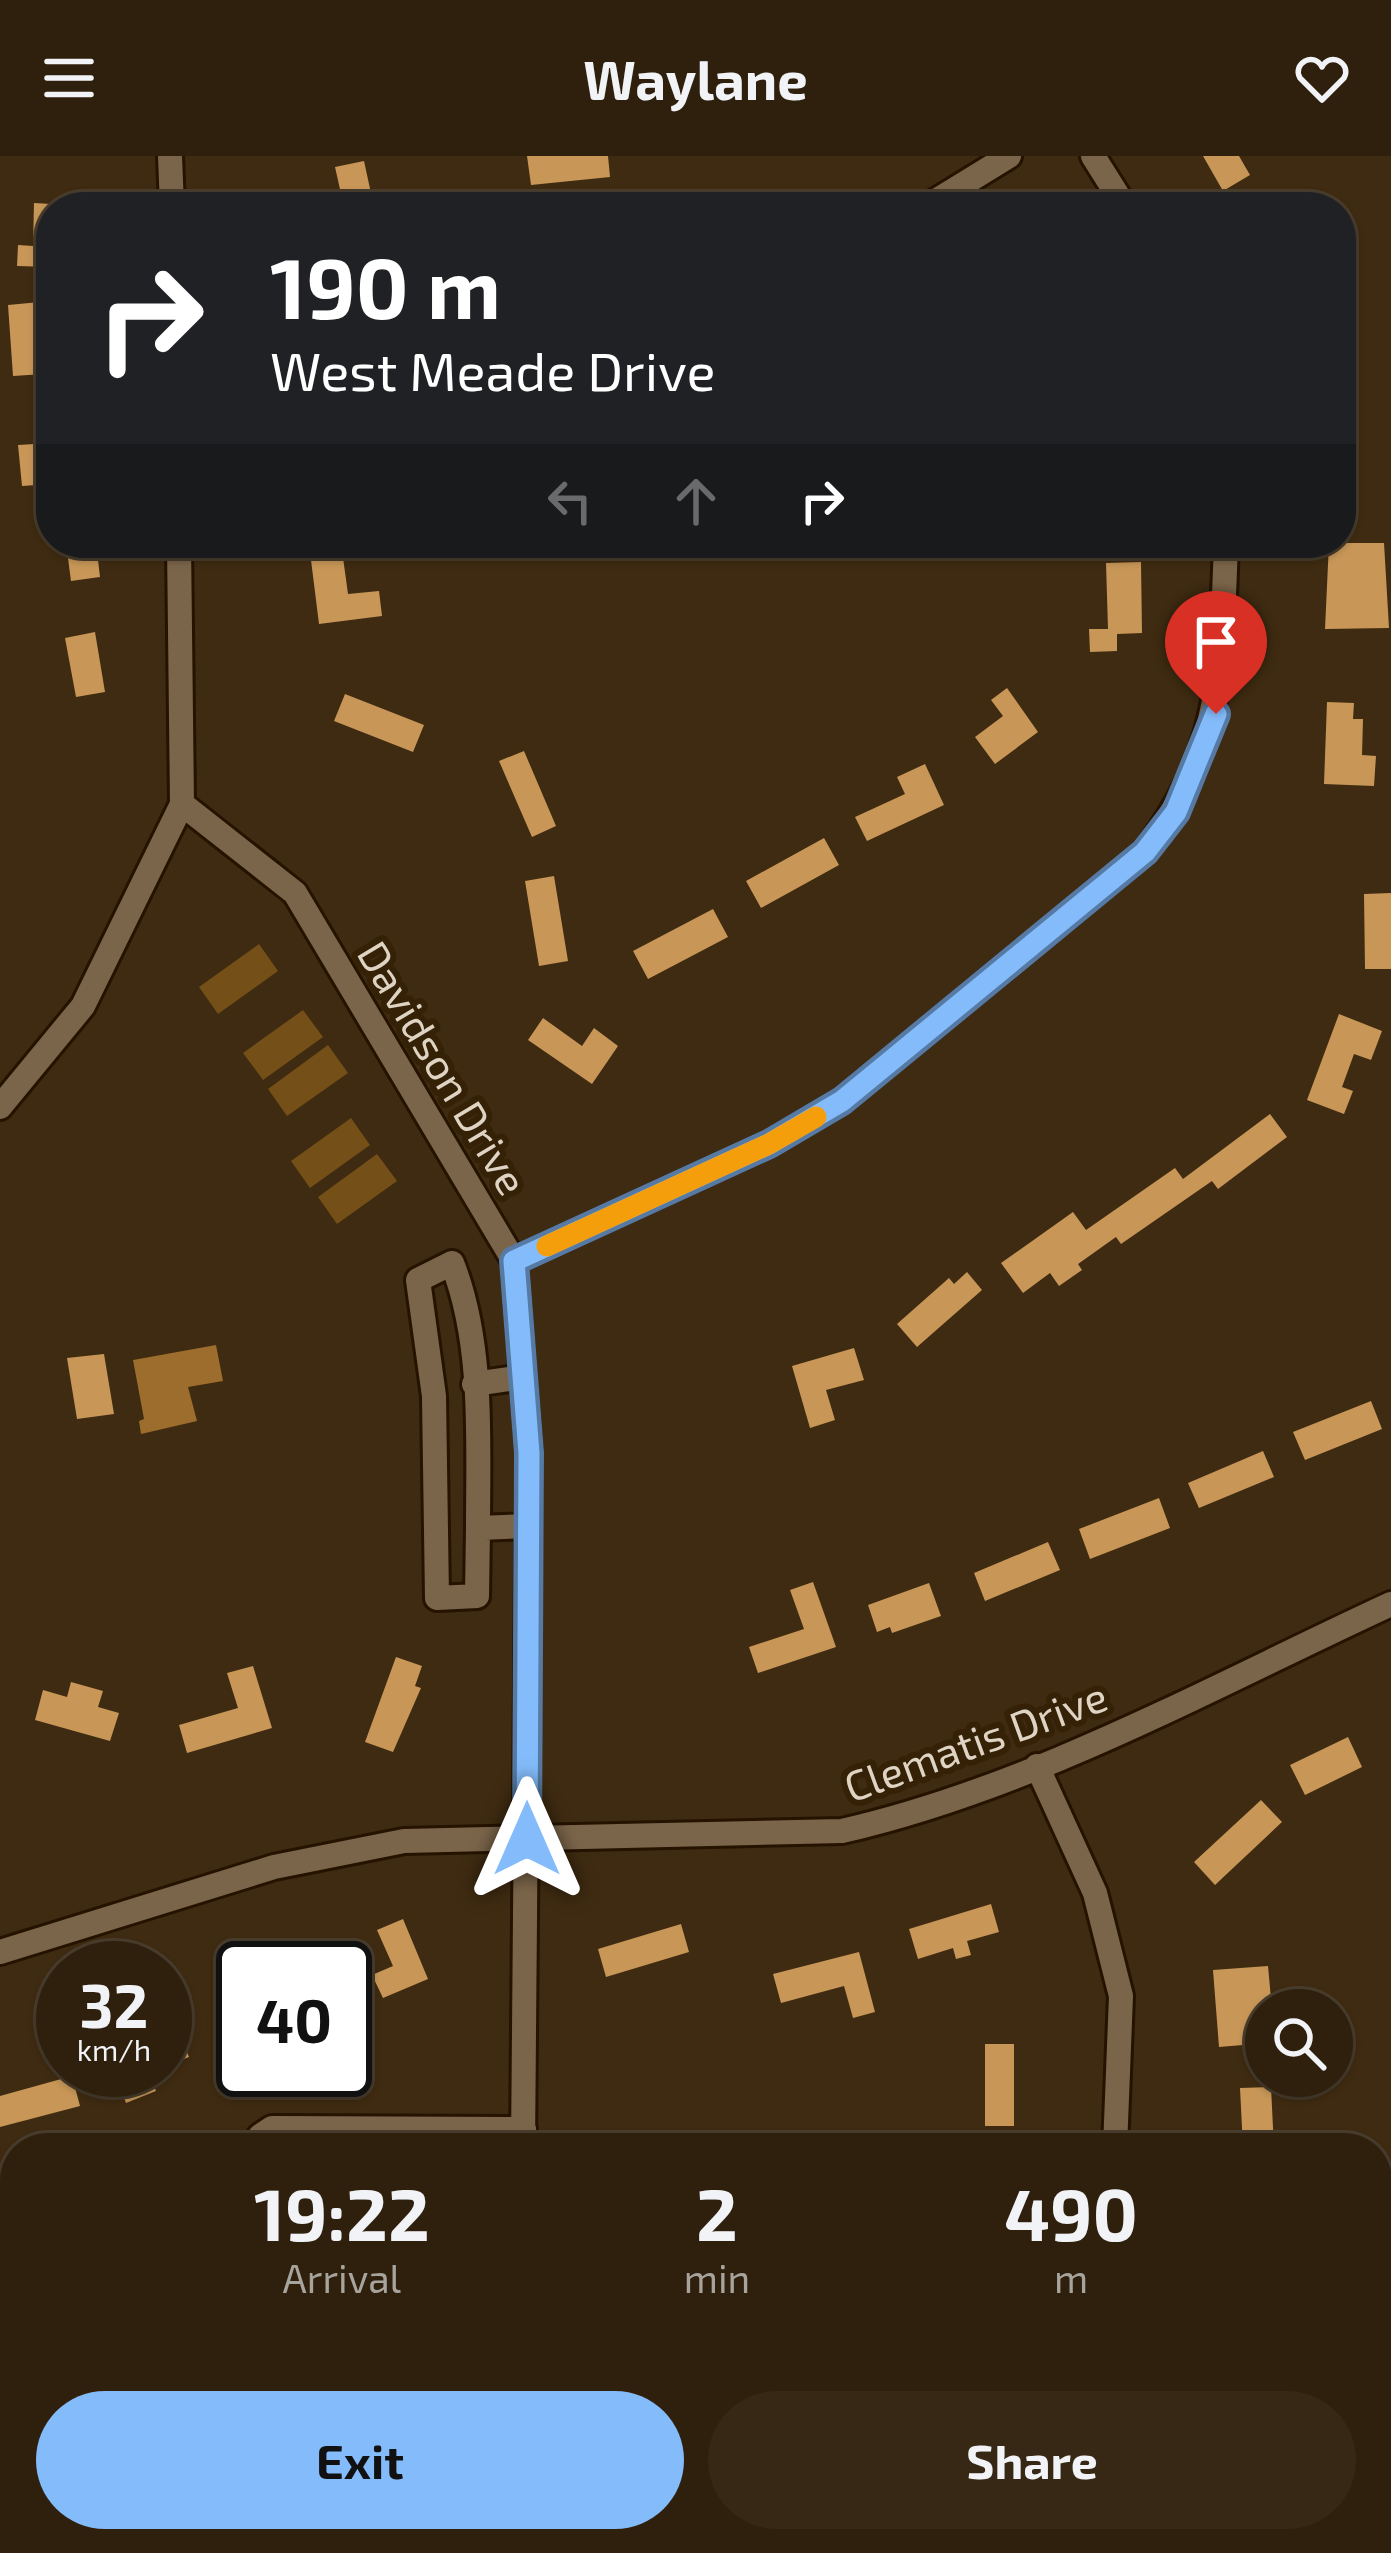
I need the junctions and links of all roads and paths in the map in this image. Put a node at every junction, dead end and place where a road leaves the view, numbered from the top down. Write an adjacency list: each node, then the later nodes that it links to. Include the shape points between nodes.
1 (170, 156): 4 (street)
2 (1009, 156): 5 (street)
3 (1094, 156): 6 (street)
4 (171, 192)
5 (950, 192)
6 (1116, 192)
7 (179, 558): 9 (street)
8 (1225, 558): 11 (street, via 1216,714 1176,812 1145,852 842,1101 769,1144)
9 (182, 804): 10 (street, via 83,1006); 11 (street, Davidson Drive, via 295,893)
10 (0, 1107)
11 (514, 1261): 12 (street, Davidson Drive)
12 (523, 1377): 13 (street); 14 (street, Davidson Drive)
13 (474, 1384): 15 (street); 15 (street, via 452,1263 418,1280 434,1396 437,1598 478,1596)
14 (528, 1526): 15 (street); 18 (street, Davidson Drive)
15 (478, 1528)
16 (1391, 1604): 17 (street, Clematis Drive)
17 (1037, 1766): 18 (street, Clematis Drive, via 842,1832); 23 (street, via 1095,1893 1121,1996)
18 (527, 1839): 19 (street, Clematis Drive, via 404,1841 296,1862); 22 (street, Davidson Drive)
19 (0, 1952)
20 (264, 2133): 21 (street)
21 (387, 2133)
22 (524, 2133)
23 (1116, 2133)

